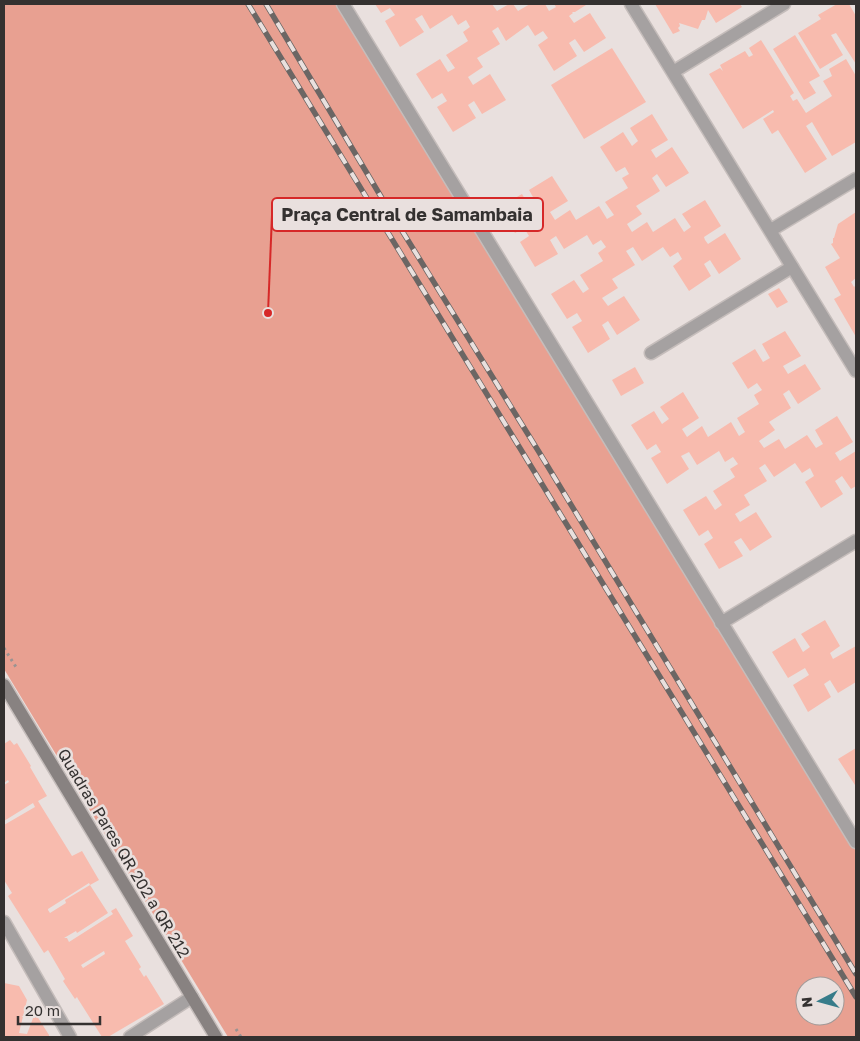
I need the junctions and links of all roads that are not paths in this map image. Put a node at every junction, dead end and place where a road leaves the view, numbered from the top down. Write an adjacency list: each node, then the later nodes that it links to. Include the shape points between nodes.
1 (343, 4): 11 (street)
2 (631, 4): 4 (street)
3 (784, 4): 4 (street)
4 (673, 72): 6 (street)
5 (856, 179): 6 (street)
6 (771, 230): 7 (street)
7 (792, 267): 8 (street); 9 (street)
8 (652, 353)
9 (856, 371)
10 (856, 542): 11 (street)
11 (721, 623): 13 (street)
12 (4, 685): 15 (street, Quadras Pares QR 202 a QR 212)
13 (856, 842)
14 (4, 922): 16 (street)
15 (192, 997): 17 (street); 18 (street, Quadras Pares QR 202 a QR 212)
16 (70, 1037)
17 (130, 1037)
18 (216, 1037)

